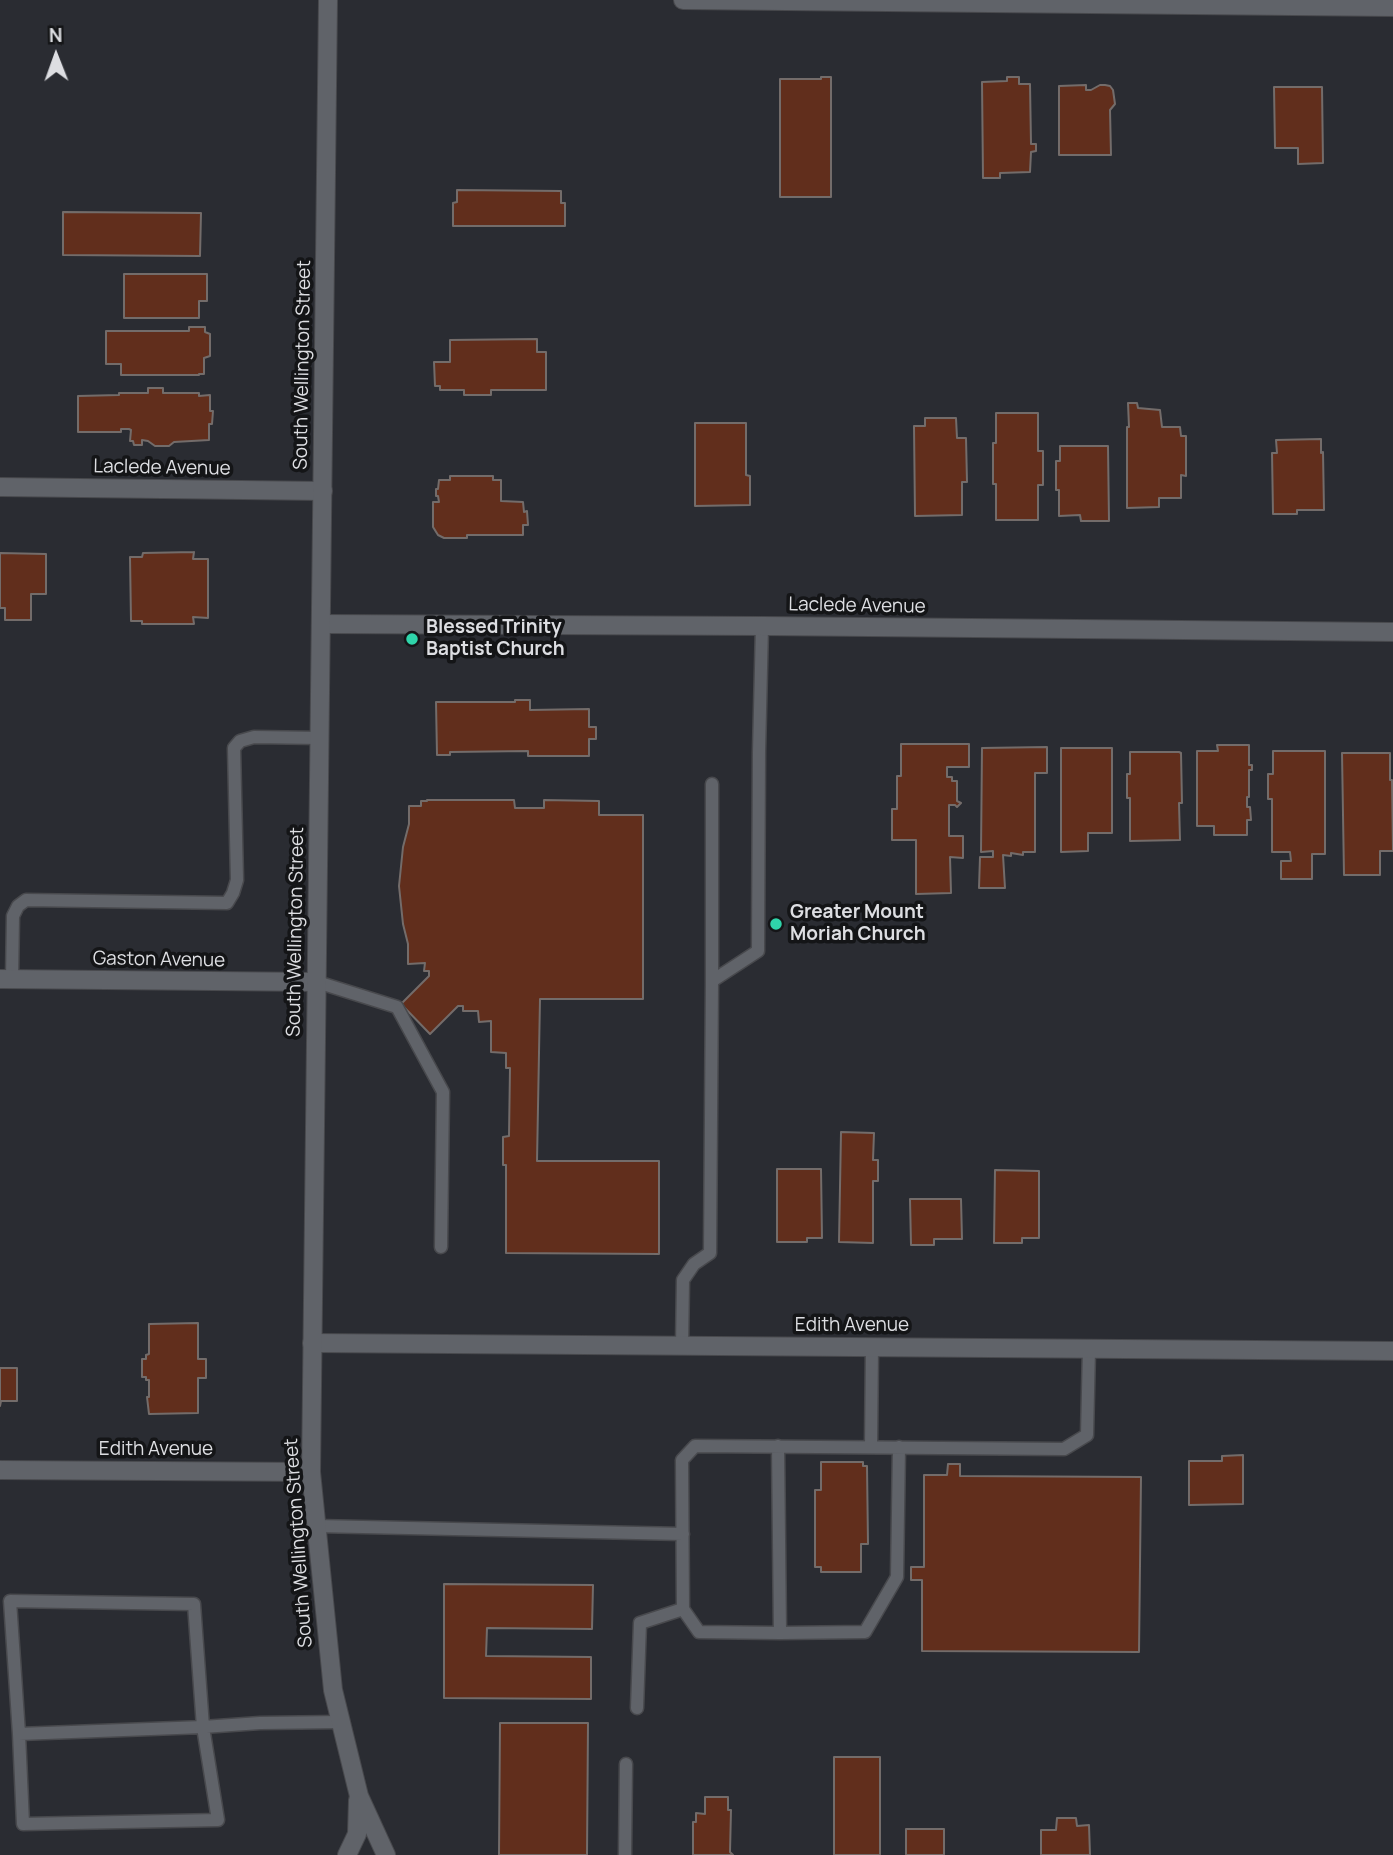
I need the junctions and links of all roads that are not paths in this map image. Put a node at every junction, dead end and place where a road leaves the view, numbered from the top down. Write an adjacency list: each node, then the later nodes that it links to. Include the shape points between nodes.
1 (328, 0): 7 (street, South Wellington Street)
2 (682, 0): 3 (street)
3 (807, 1): 4 (street)
4 (1270, 3): 5 (street)
5 (1393, 7)
6 (0, 487): 7 (street, Laclede Avenue)
7 (323, 491): 8 (street, South Wellington Street)
8 (321, 624): 9 (street, Laclede Avenue); 11 (street, South Wellington Street)
9 (762, 626): 10 (street, Laclede Avenue); 14 (lane, via 758,951)
10 (1393, 632)
11 (320, 738): 13 (lane, via 254,737 234,748 237,880 227,904 26,900 13,916); 15 (street, South Wellington Street)
12 (712, 784): 14 (lane)
13 (6, 979): 15 (street, Gaston Avenue)
14 (712, 981): 18 (lane, via 710,1253 694,1264 683,1280)
15 (317, 982): 16 (lane, via 397,1007 443,1092); 17 (street, South Wellington Street)
16 (441, 1247)
17 (312, 1343): 18 (street, Edith Avenue); 26 (street, South Wellington Street)
18 (682, 1346): 19 (street, Edith Avenue)
19 (872, 1347): 20 (street, Edith Avenue); 23 (lane)
20 (1089, 1349): 21 (street, Edith Avenue); 24 (lane, via 1087,1435 1064,1449)
21 (1393, 1351)
22 (778, 1446): 23 (lane); 28 (lane, via 695,1446 682,1461); 30 (lane)
23 (871, 1447): 24 (lane)
24 (900, 1447): 30 (lane, via 897,1577 865,1632)
25 (0, 1470): 26 (street, Edith Avenue)
26 (311, 1472): 27 (street, South Wellington Street)
27 (317, 1526): 28 (lane); 32 (street, South Wellington Street)
28 (683, 1534): 29 (lane)
29 (683, 1609): 30 (lane, via 699,1632); 31 (lane, via 640,1623)
30 (779, 1633)
31 (637, 1708)
32 (340, 1722): 33 (lane); 36 (street, South Wellington Street)
33 (203, 1727): 34 (lane); 34 (lane, via 218,1820 23,1824); 34 (lane, via 194,1604 10,1601)
34 (19, 1734)
35 (626, 1764): 39 (lane)
36 (359, 1796): 37 (street, via 357,1833); 38 (street, South Wellington Street)
37 (348, 1855)
38 (386, 1855)
39 (625, 1855)

